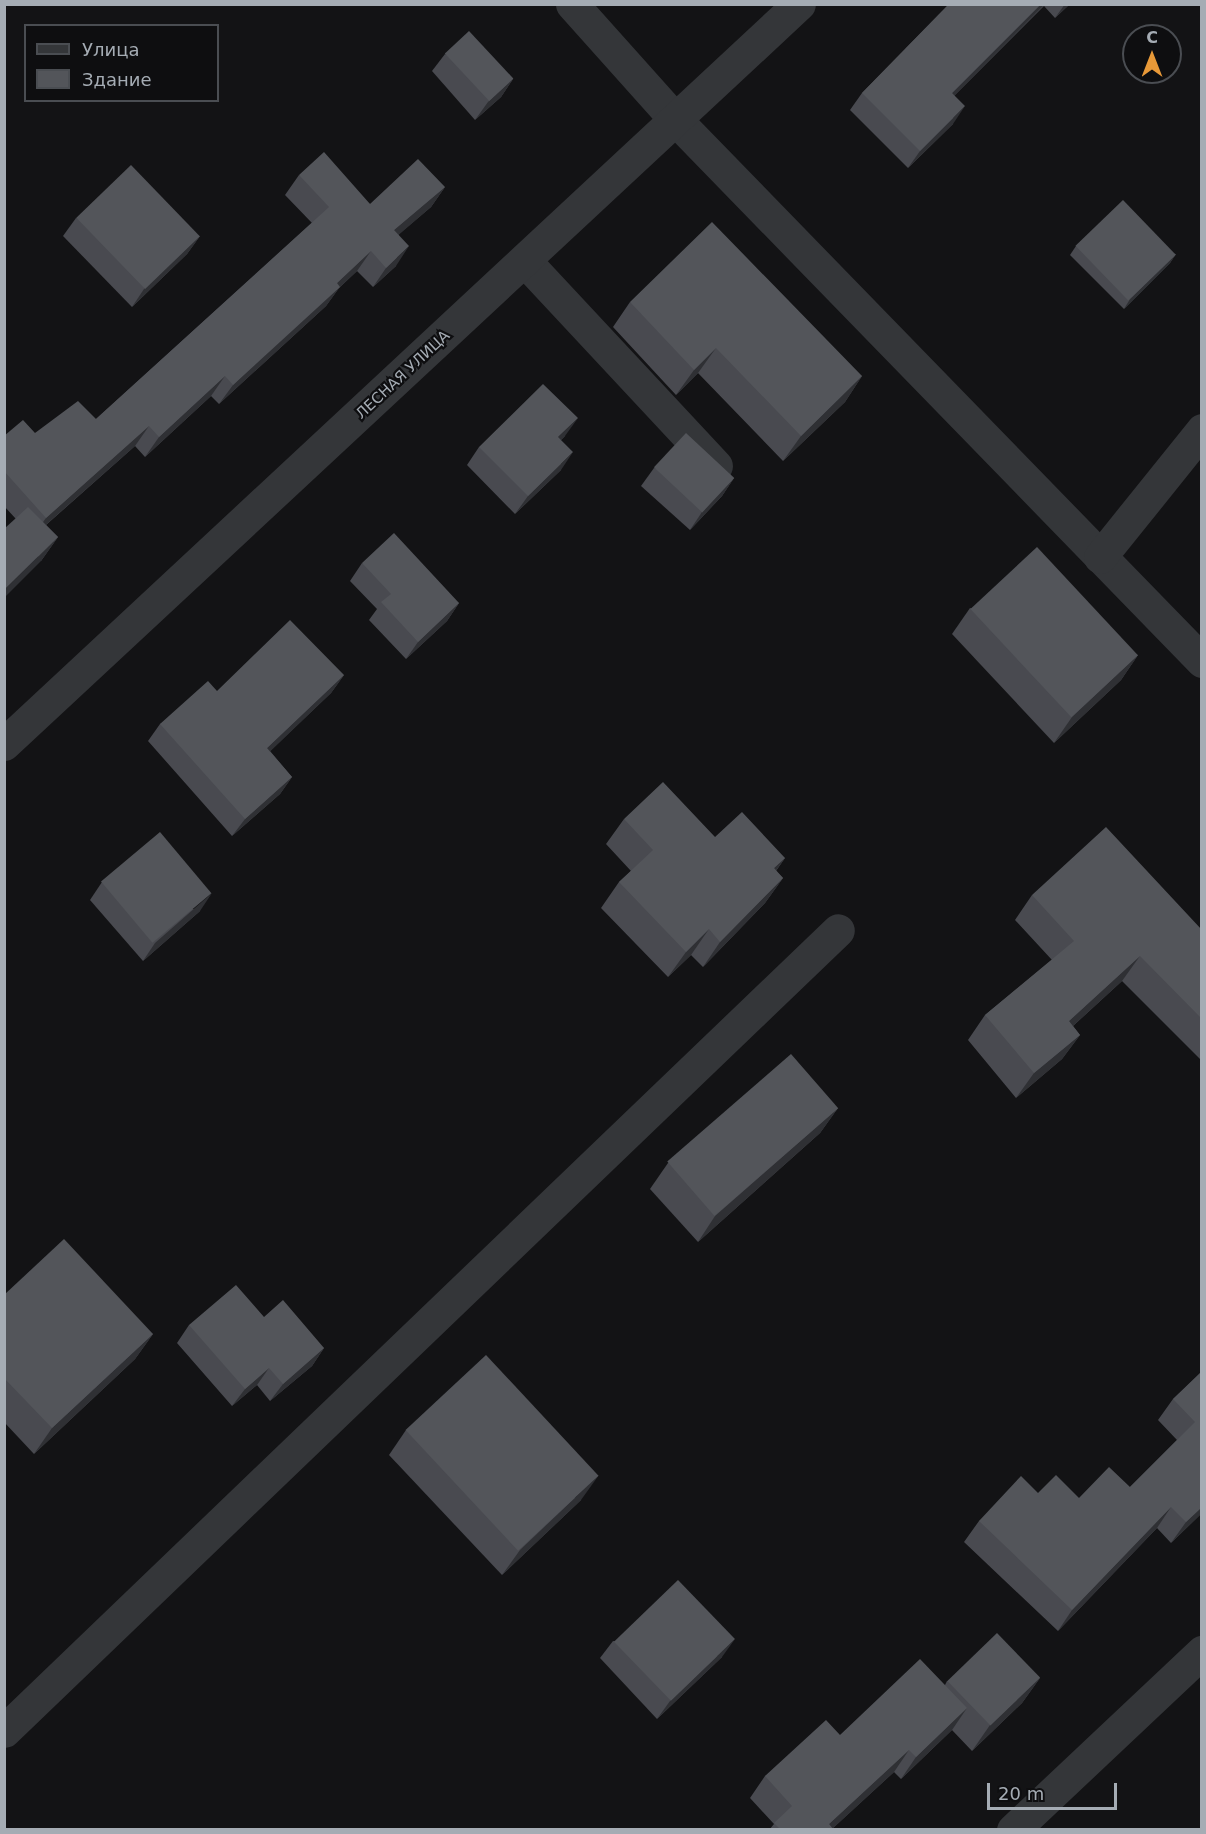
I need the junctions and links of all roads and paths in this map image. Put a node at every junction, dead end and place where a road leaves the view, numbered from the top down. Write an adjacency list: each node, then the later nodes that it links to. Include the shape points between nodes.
1 (572, 4): 3 (street)
2 (799, 4): 3 (street, ЛЕСНАЯ УЛИЦА)
3 (675, 119): 4 (street, ЛЕСНАЯ УЛИЦА); 7 (street)
4 (525, 261): 6 (street); 9 (street, ЛЕСНАЯ УЛИЦА)
5 (1202, 430): 7 (street)
6 (722, 472)
7 (1100, 557): 8 (street)
8 (1198, 649)
9 (4, 744)
10 (838, 930): 12 (street)
11 (1202, 1652): 13 (street)
12 (4, 1731)
13 (1013, 1830)

